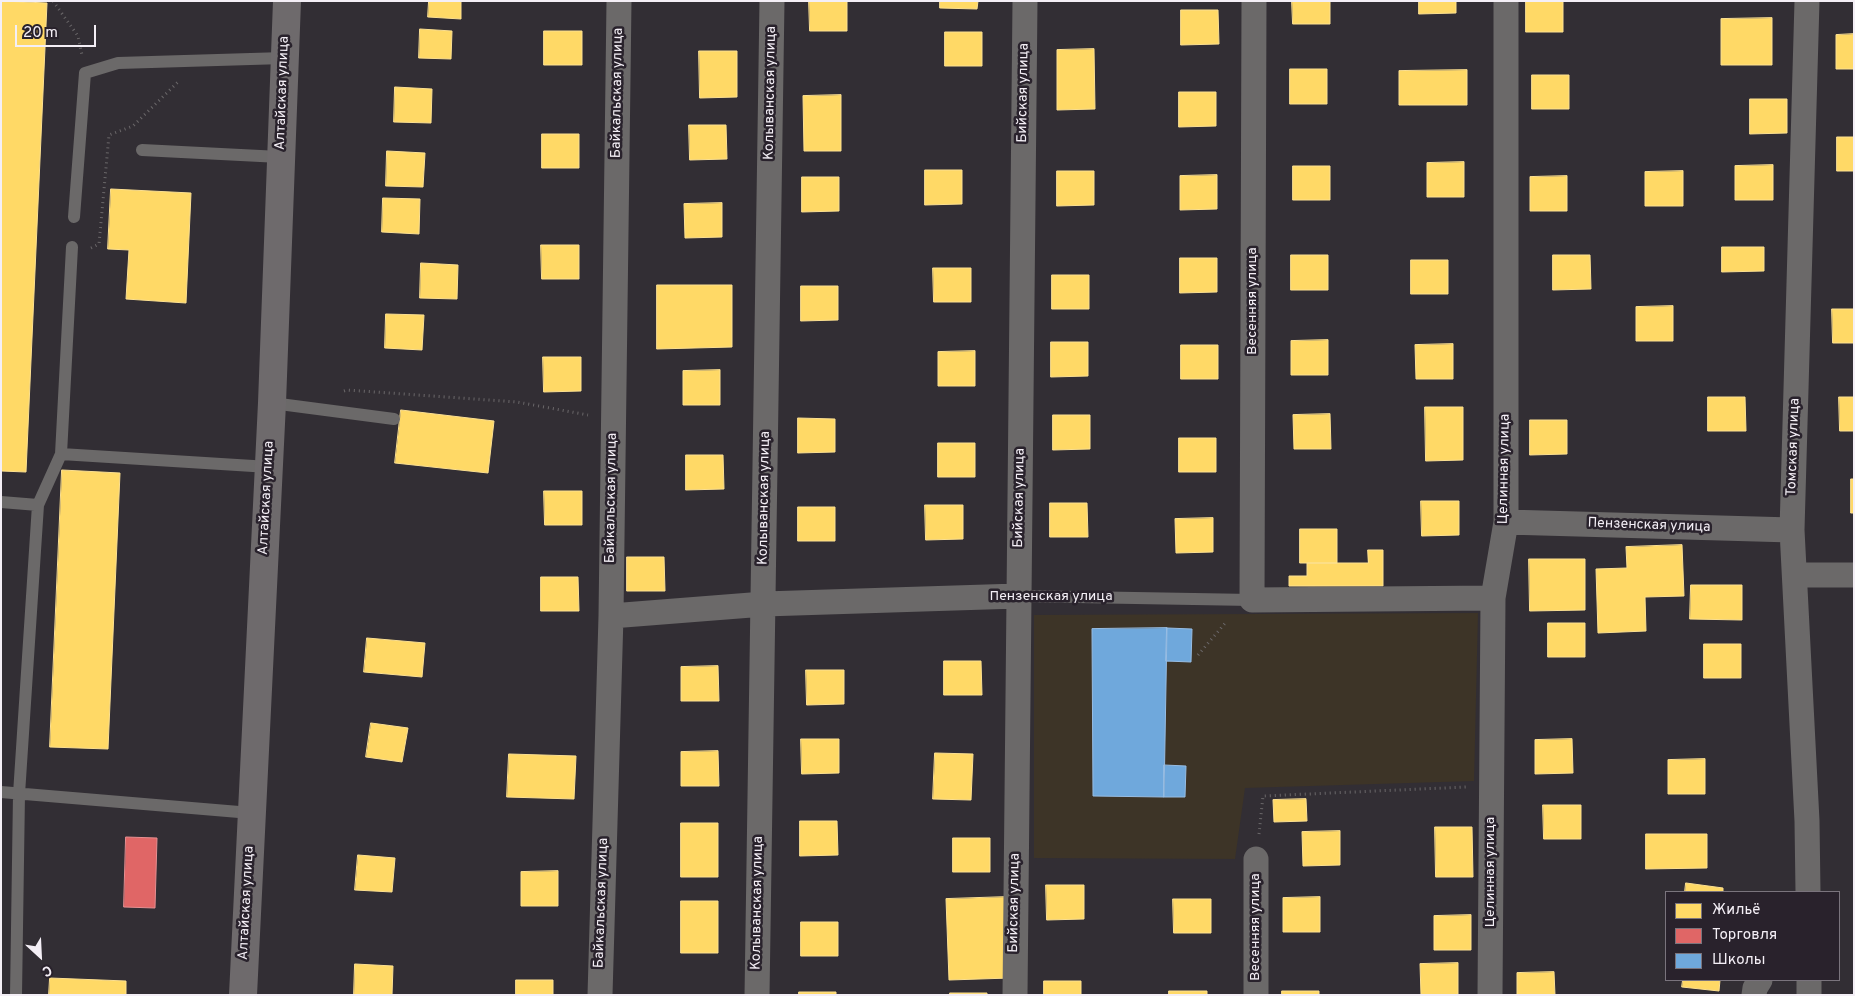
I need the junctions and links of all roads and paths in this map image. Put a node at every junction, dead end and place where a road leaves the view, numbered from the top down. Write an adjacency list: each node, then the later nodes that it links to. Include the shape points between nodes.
1 (53, 1): 10 (path, via 78,36)
2 (287, 1): 9 (main road, Алтайская улица)
3 (619, 1): 18 (street, Байкальская улица)
4 (772, 1): 30 (street, Колыванская улица)
5 (1025, 1): 27 (street, Бийская улица)
6 (1254, 1): 29 (street, Весенняя улица)
7 (1506, 1): 23 (street, Целинная улица)
8 (1807, 1): 24 (street, Томская улица)
9 (284, 58): 10 (lane, via 118,63); 12 (main road, Алтайская улица)
10 (85, 73): 13 (lane)
11 (142, 150): 12 (lane)
12 (280, 157): 15 (main road, Алтайская улица)
13 (74, 217)
14 (72, 247): 19 (lane)
15 (272, 403): 16 (lane); 20 (main road, Алтайская улица)
16 (302, 406): 17 (lane); 18 (path, via 347,390 517,402)
17 (394, 419)
18 (613, 419): 31 (street, Байкальская улица)
19 (61, 454): 20 (lane); 22 (lane)
20 (269, 467): 36 (main road, Алтайская улица)
21 (1, 502): 22 (lane)
22 (38, 505): 35 (lane)
23 (1506, 522): 24 (street, Пензенская улица); 28 (street, Целинная улица)
24 (1792, 530): 25 (street, Томская улица)
25 (1795, 575): 26 (street); 38 (street, Томская улица)
26 (1854, 575)
27 (1018, 596): 29 (lane, Пензенская улица); 30 (street, Пензенская улица); 45 (street, Бийская улица)
28 (1493, 598): 29 (street, Пензенская улица); 33 (street, Целинная улица)
29 (1252, 600): 32 (path, via 1232,614)
30 (764, 604): 31 (street, Пензенская улица); 44 (street, Колыванская улица)
31 (610, 616): 43 (street, Байкальская улица)
32 (1198, 656)
33 (1492, 786): 37 (path, via 1262,796); 47 (street, Целинная улица)
34 (1, 792): 35 (lane)
35 (19, 794): 36 (lane); 41 (lane)
36 (251, 813): 42 (main road, Алтайская улица)
37 (1256, 859): 46 (street, Весенняя улица)
38 (1808, 891)
39 (1759, 981): 48 (street)
40 (1808, 981): 49 (street)
41 (16, 995)
42 (242, 995)
43 (600, 995)
44 (757, 995)
45 (1015, 995)
46 (1256, 995)
47 (1490, 995)
48 (1754, 995)
49 (1809, 995)

